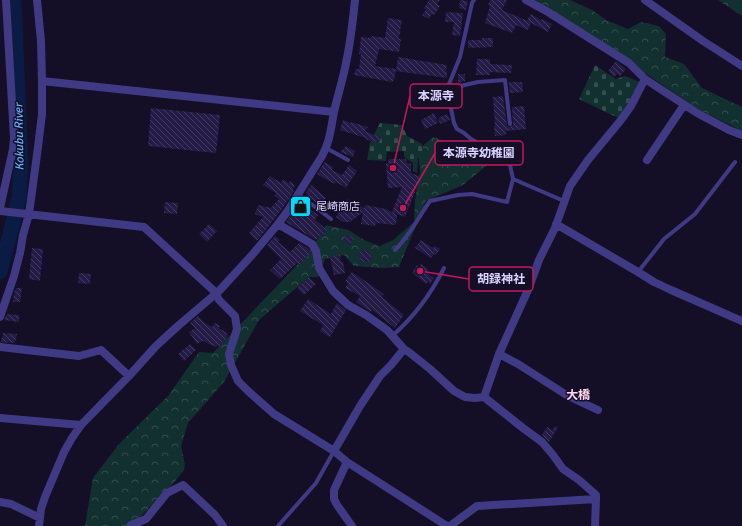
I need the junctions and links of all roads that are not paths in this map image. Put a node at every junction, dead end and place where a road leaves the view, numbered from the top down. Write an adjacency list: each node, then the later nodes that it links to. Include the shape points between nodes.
1 (6, 0): 22 (street, via 14,138)
2 (37, 0): 9 (street)
3 (355, 0): 12 (street, via 347,59)
4 (474, 0): 10 (lane, via 460,57)
5 (526, 0): 8 (street, via 629,63)
6 (645, 0): 7 (street)
7 (742, 66)
8 (645, 79): 11 (street); 21 (street, via 631,106 581,169)
9 (42, 81): 12 (street); 23 (street, via 39,140)
10 (447, 89): 13 (lane, via 478,82 505,80); 19 (lane, via 454,123 458,129 489,149 496,157 510,164)
11 (684, 105): 14 (street); 17 (street)
12 (334, 112): 15 (street)
13 (510, 124)
14 (742, 135)
15 (326, 148): 16 (lane); 20 (street)
16 (348, 160)
17 (647, 160)
18 (735, 162): 29 (lane, via 695,214 664,239)
19 (513, 179): 21 (lane); 27 (lane, via 507,202 472,194 430,201 412,230)
20 (298, 194): 24 (lane); 25 (street)
21 (564, 201): 26 (street)
22 (2, 210): 23 (street)
23 (26, 214): 30 (street, via 144,227); 31 (street, via 14,276)
24 (331, 219)
25 (278, 224): 30 (street); 33 (street, via 312,244 319,268 333,291)
26 (556, 224): 29 (street); 36 (street)
27 (395, 250)
28 (444, 268): 33 (lane, via 424,302)
29 (638, 272): 32 (street, via 654,282)
30 (216, 294): 37 (street, via 162,341); 42 (street, via 235,316 238,329 229,354 238,381 274,414)
31 (0, 317)
32 (742, 321)
33 (392, 336): 35 (street)
34 (0, 347): 37 (street, via 79,356 101,350)
35 (404, 349): 38 (street, via 454,391 465,397); 42 (street, via 380,376)
36 (499, 354): 38 (street); 39 (street, via 568,396)
37 (129, 376): 41 (street)
38 (484, 397): 44 (street, via 542,442 563,469 596,495)
39 (598, 410)
40 (0, 418): 41 (street)
41 (81, 425): 46 (street, via 59,464 45,497)
42 (334, 451): 43 (street); 49 (lane, via 316,483)
43 (347, 462): 50 (street, via 334,490 334,499); 51 (street)
44 (596, 499): 52 (street, via 477,506); 53 (street)
45 (0, 502): 46 (street, via 11,504)
46 (39, 522)
47 (131, 525): 48 (street, via 146,519 168,493 183,485)
48 (223, 526)
49 (278, 526)
50 (352, 526)
51 (447, 526)
52 (450, 526)
53 (595, 526)

